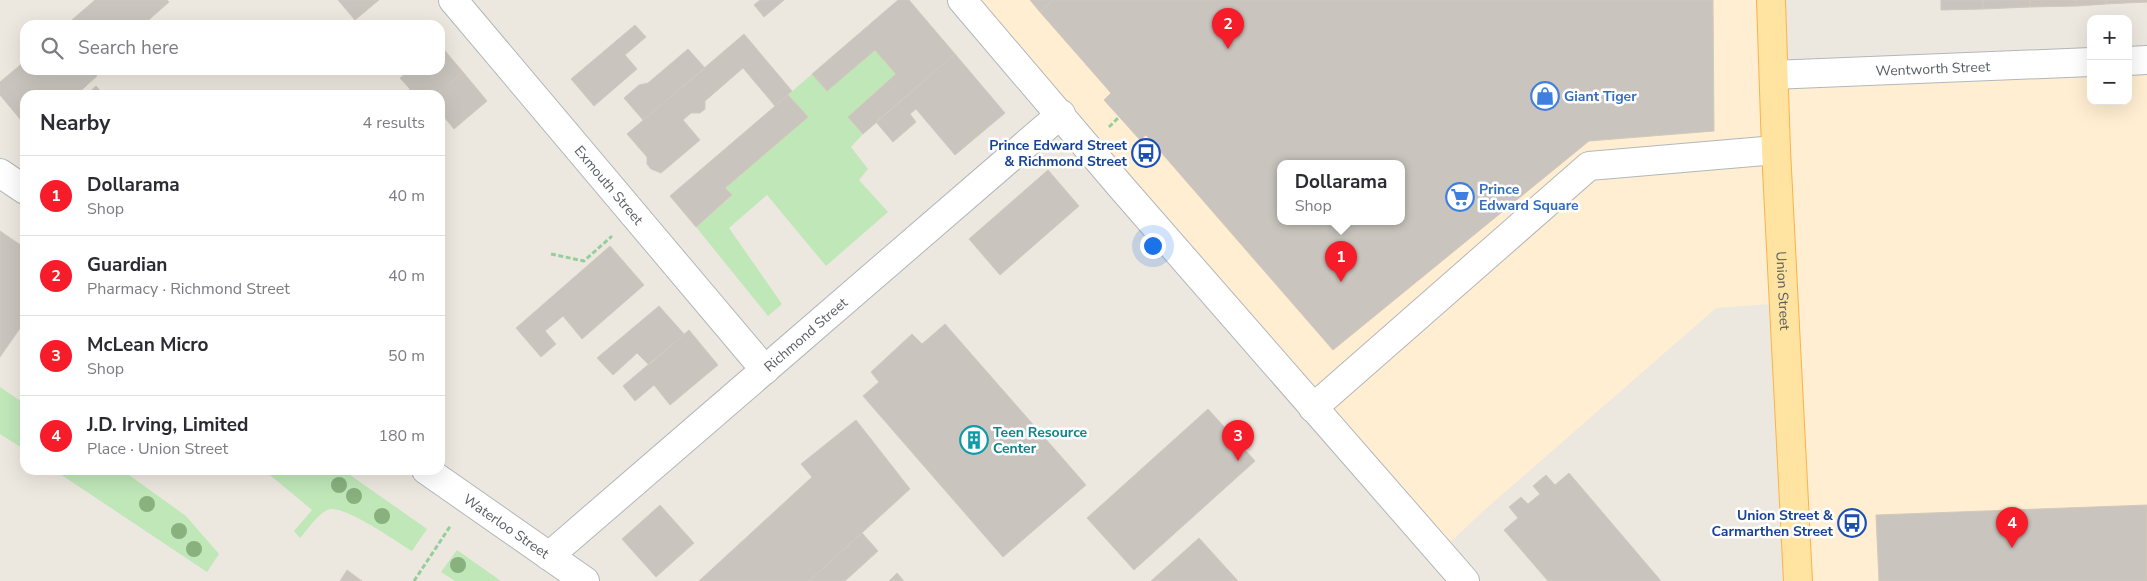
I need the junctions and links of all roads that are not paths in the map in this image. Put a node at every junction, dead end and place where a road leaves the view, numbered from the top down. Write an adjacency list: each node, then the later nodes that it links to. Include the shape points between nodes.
1 (453, 0): 12 (street, Exmouth Street)
2 (962, 0): 8 (street)
3 (1771, 0): 7 (main road, Union Street)
4 (2147, 60): 5 (street)
5 (2132, 61)
6 (2087, 62): 7 (street, Wentworth Street)
7 (1774, 75): 9 (main road, Union Street)
8 (1061, 114): 12 (street, Richmond Street); 13 (street)
9 (1776, 150): 13 (street, via 1589,166); 18 (main road, Union Street)
10 (0, 173): 11 (street)
11 (20, 187)
12 (765, 370): 15 (street, Richmond Street)
13 (1313, 408): 17 (street)
14 (433, 475): 15 (street, Waterloo Street)
15 (550, 556): 16 (street, Waterloo Street)
16 (585, 581)
17 (1465, 581)
18 (1798, 581)

